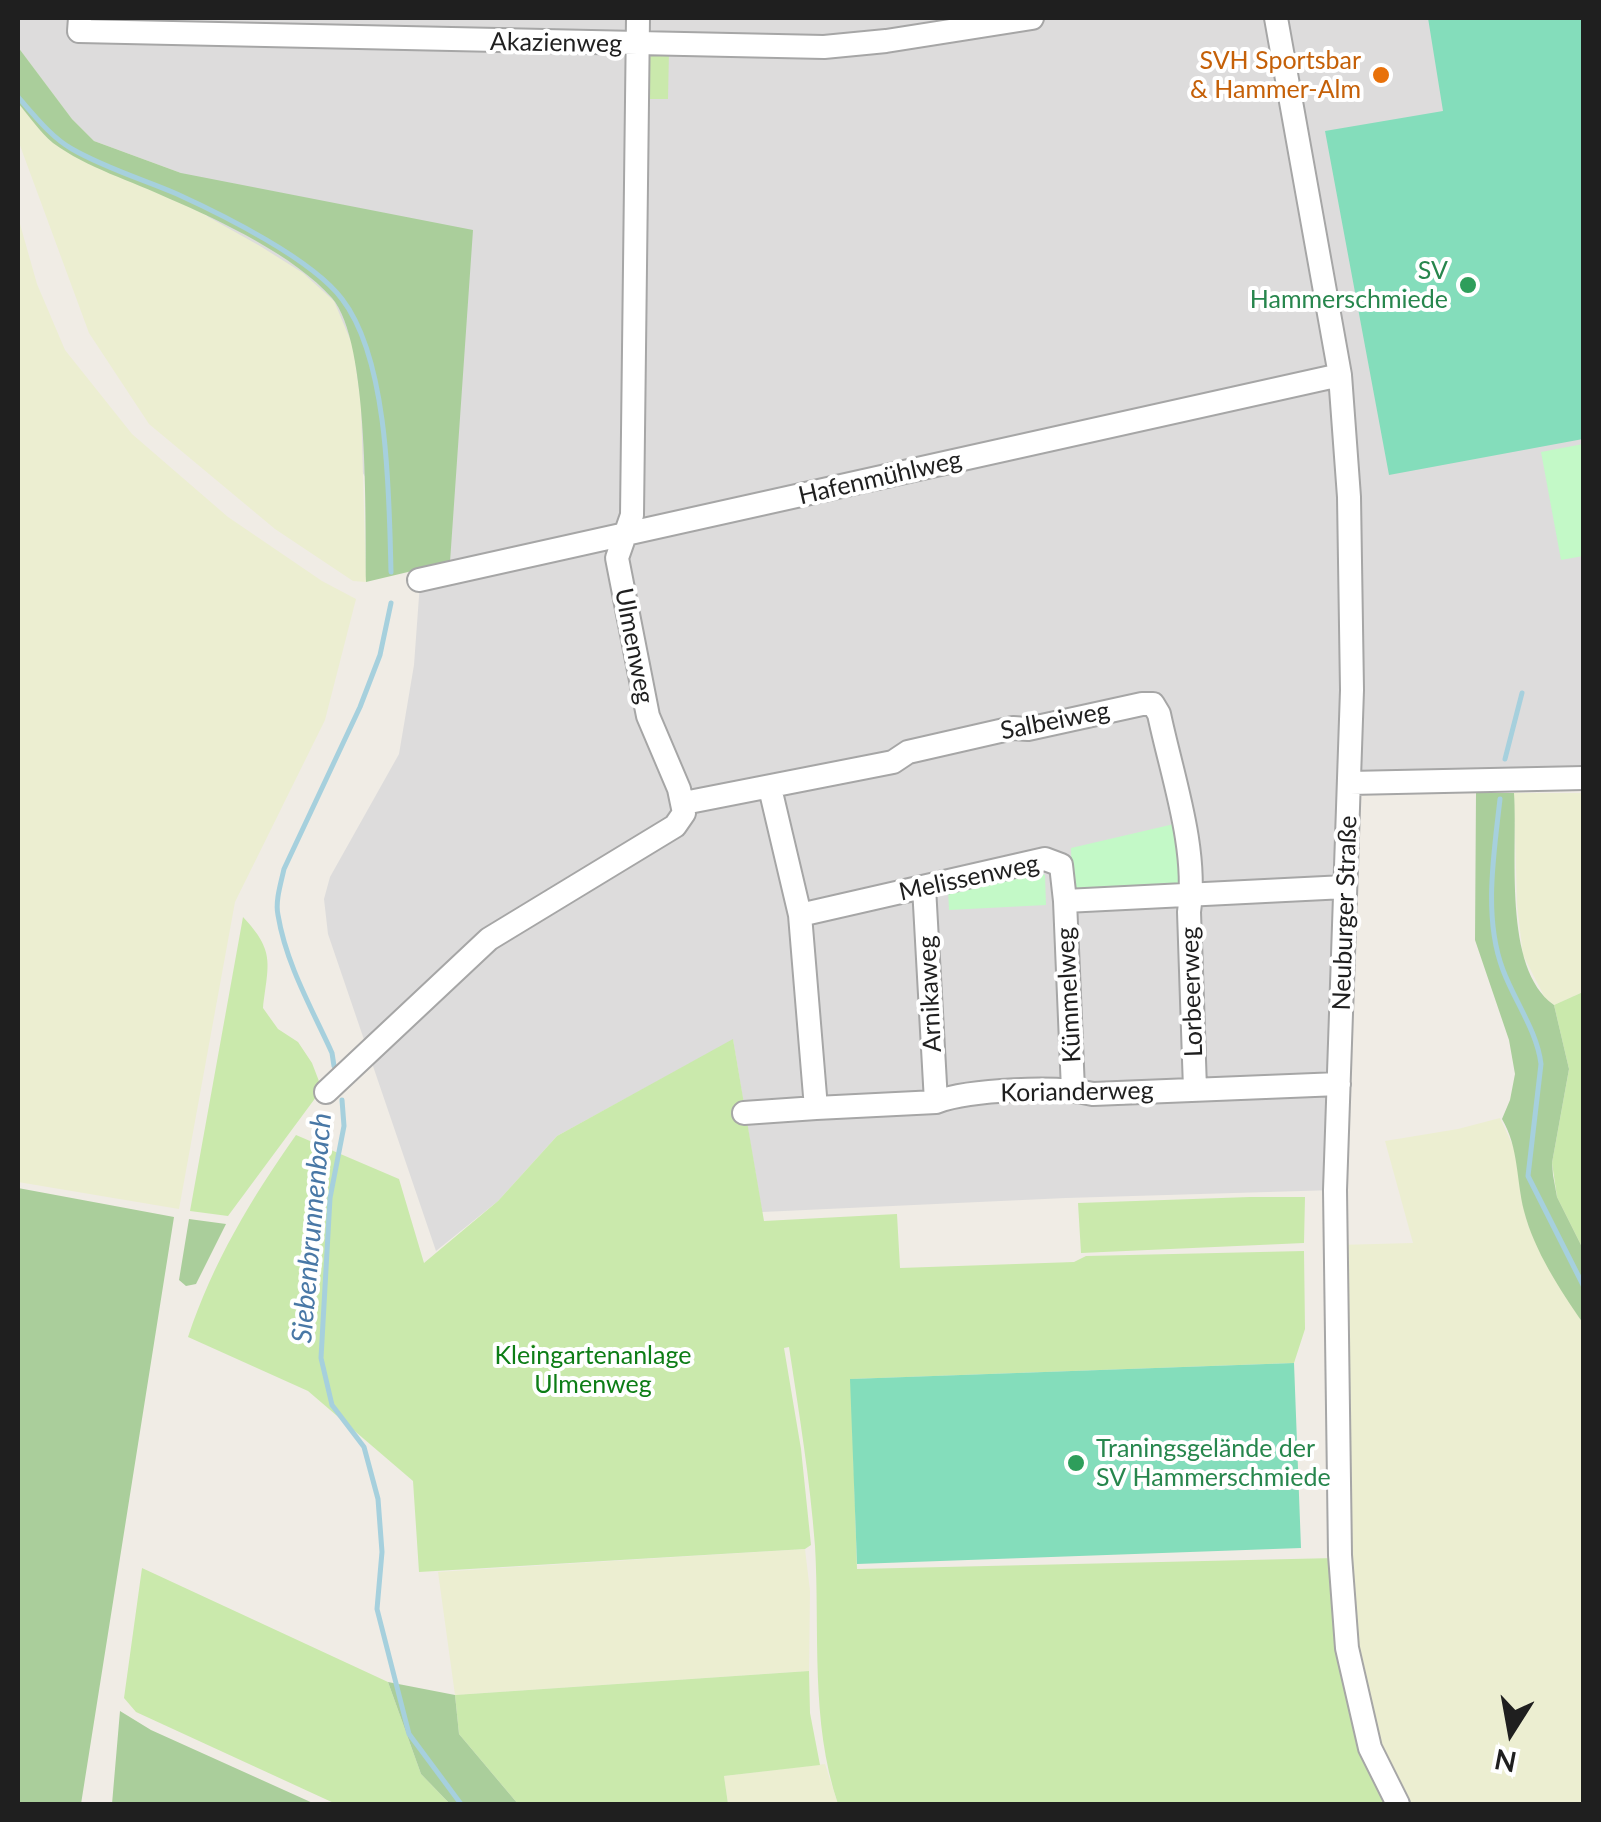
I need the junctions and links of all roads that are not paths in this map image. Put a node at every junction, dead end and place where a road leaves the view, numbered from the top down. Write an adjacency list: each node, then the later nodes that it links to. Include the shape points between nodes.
1 (638, 18): 5 (street, Ulmenweg)
2 (1032, 18): 5 (street, Akazienweg, via 824,47)
3 (1276, 18): 6 (street, Neuburger Straße)
4 (79, 24): 5 (street, Akazienweg)
5 (638, 45): 7 (street, Ulmenweg)
6 (1340, 375): 7 (street, Hafenmühlweg); 10 (street, Neuburger Straße, via 1349,496)
7 (627, 536): 8 (street, Hafenmühlweg); 12 (street, Ulmenweg, via 617,558 648,716)
8 (419, 580)
9 (1584, 778): 10 (street)
10 (1350, 784): 14 (street, Neuburger Straße)
11 (770, 788): 12 (street, Salbeiweg); 15 (street, Salbeiweg, via 1014,728 1152,704 1184,831); 17 (street)
12 (684, 804): 21 (street, via 675,826 489,939)
13 (924, 887): 16 (street, Melissenweg, via 1044,859 1061,865); 17 (street, Melissenweg); 22 (street, Arnikaweg)
14 (1346, 887): 15 (street, Melissenweg); 18 (street, Neuburger Straße)
15 (1192, 894): 16 (street, Melissenweg); 19 (street, Lorbeerweg)
16 (1065, 901): 20 (street, Kümmelweg)
17 (800, 915): 23 (street)
18 (1339, 1084): 19 (street, Korianderweg); 25 (street, Neuburger Straße, via 1334,1190 1347,1648 1370,1748)
19 (1195, 1089): 20 (street, Korianderweg)
20 (1073, 1090): 22 (street, Korianderweg, via 954,1095)
21 (326, 1092)
22 (936, 1102): 23 (street, Korianderweg)
23 (816, 1108): 24 (street, Korianderweg)
24 (744, 1113)
25 (1398, 1804)

